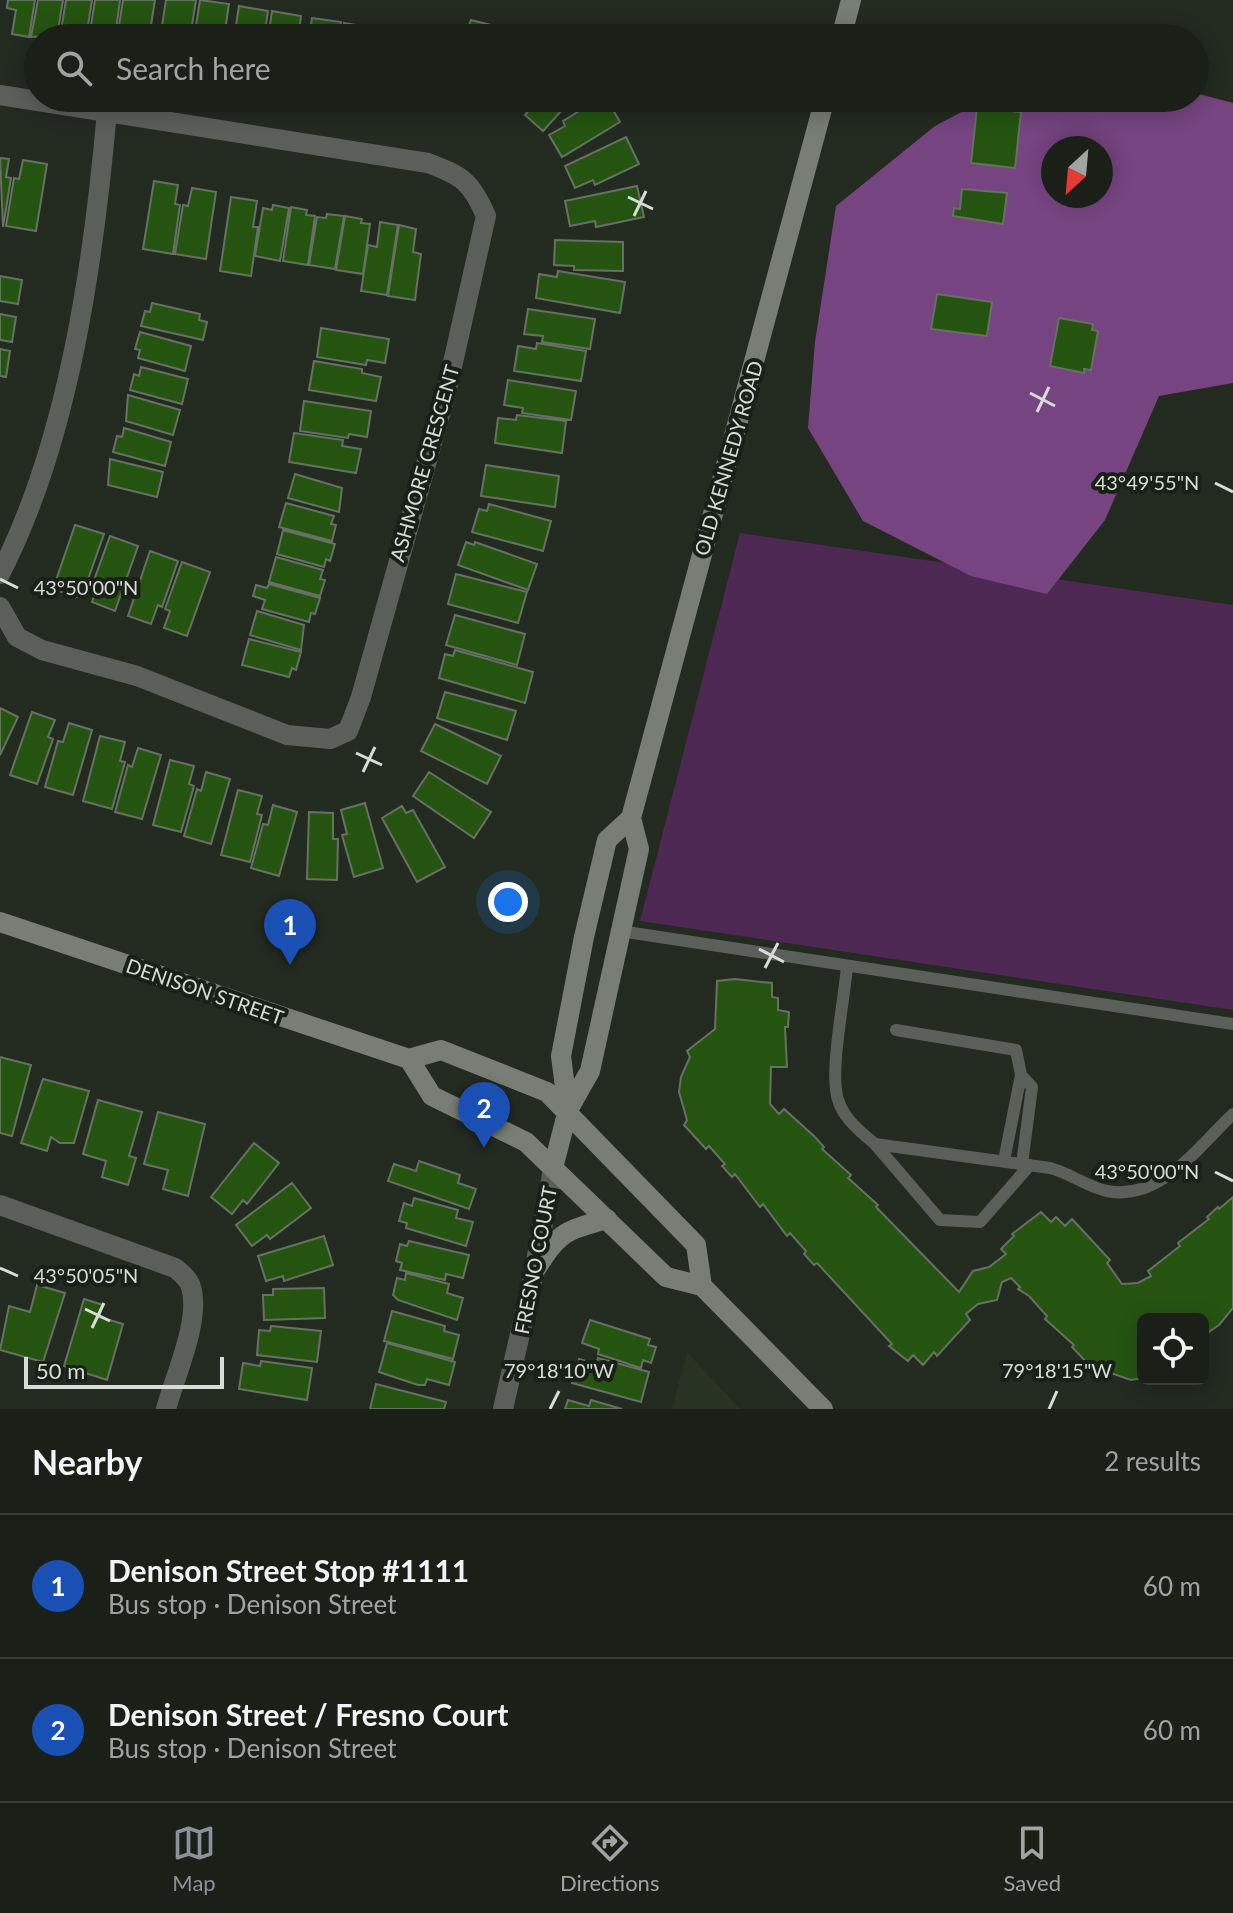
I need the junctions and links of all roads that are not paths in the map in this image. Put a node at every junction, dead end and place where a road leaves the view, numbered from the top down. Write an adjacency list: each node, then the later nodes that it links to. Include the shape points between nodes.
1 (851, 0): 2 (street)
2 (845, 24)
3 (0, 95): 4 (street, ASHMORE CRESCENT)
4 (24, 99)
5 (107, 112): 8 (street, via 99,197 67,383 52,438)
6 (113, 112): 9 (street, ASHMORE CRESCENT, via 428,163 450,171 476,192 486,216 479,257 447,389 348,731 330,739 287,735 137,676 42,650 17,637)
7 (821, 112): 10 (street, OLD KENNEDY ROAD)
8 (0, 574)
9 (0, 607)
10 (631, 818): 12 (street, OLD KENNEDY ROAD, via 639,849); 18 (street, OLD KENNEDY ROAD, via 607,840 584,937 561,1056)
11 (0, 922): 16 (street, DENISON STREET)
12 (620, 931): 13 (lane); 18 (street, OLD KENNEDY ROAD, via 590,1071)
13 (847, 967): 14 (lane); 20 (lane, via 836,1091 843,1112)
14 (1233, 1024)
15 (896, 1030): 17 (lane, via 1016,1050)
16 (409, 1059): 18 (street, DENISON STREET, via 441,1050 530,1083); 22 (street, via 432,1096 506,1129)
17 (1021, 1075): 21 (lane); 23 (lane, via 1032,1087)
18 (568, 1110): 22 (street, FRESNO COURT); 27 (street, DENISON STREET, via 696,1245)
19 (1233, 1114): 23 (lane, via 1170,1174 1139,1192 1103,1191 1069,1173)
20 (875, 1144): 21 (lane); 23 (lane, via 940,1220 980,1222)
21 (1004, 1161): 23 (lane)
22 (554, 1164): 25 (street); 26 (street, FRESNO COURT)
23 (1026, 1165)
24 (0, 1205): 28 (street, via 175,1268 190,1283 192,1323)
25 (607, 1219): 26 (street, via 555,1239); 27 (street, via 666,1277)
26 (534, 1272): 29 (street, FRESNO COURT)
27 (702, 1286): 30 (street)
28 (166, 1409)
29 (503, 1409)
30 (823, 1409)

